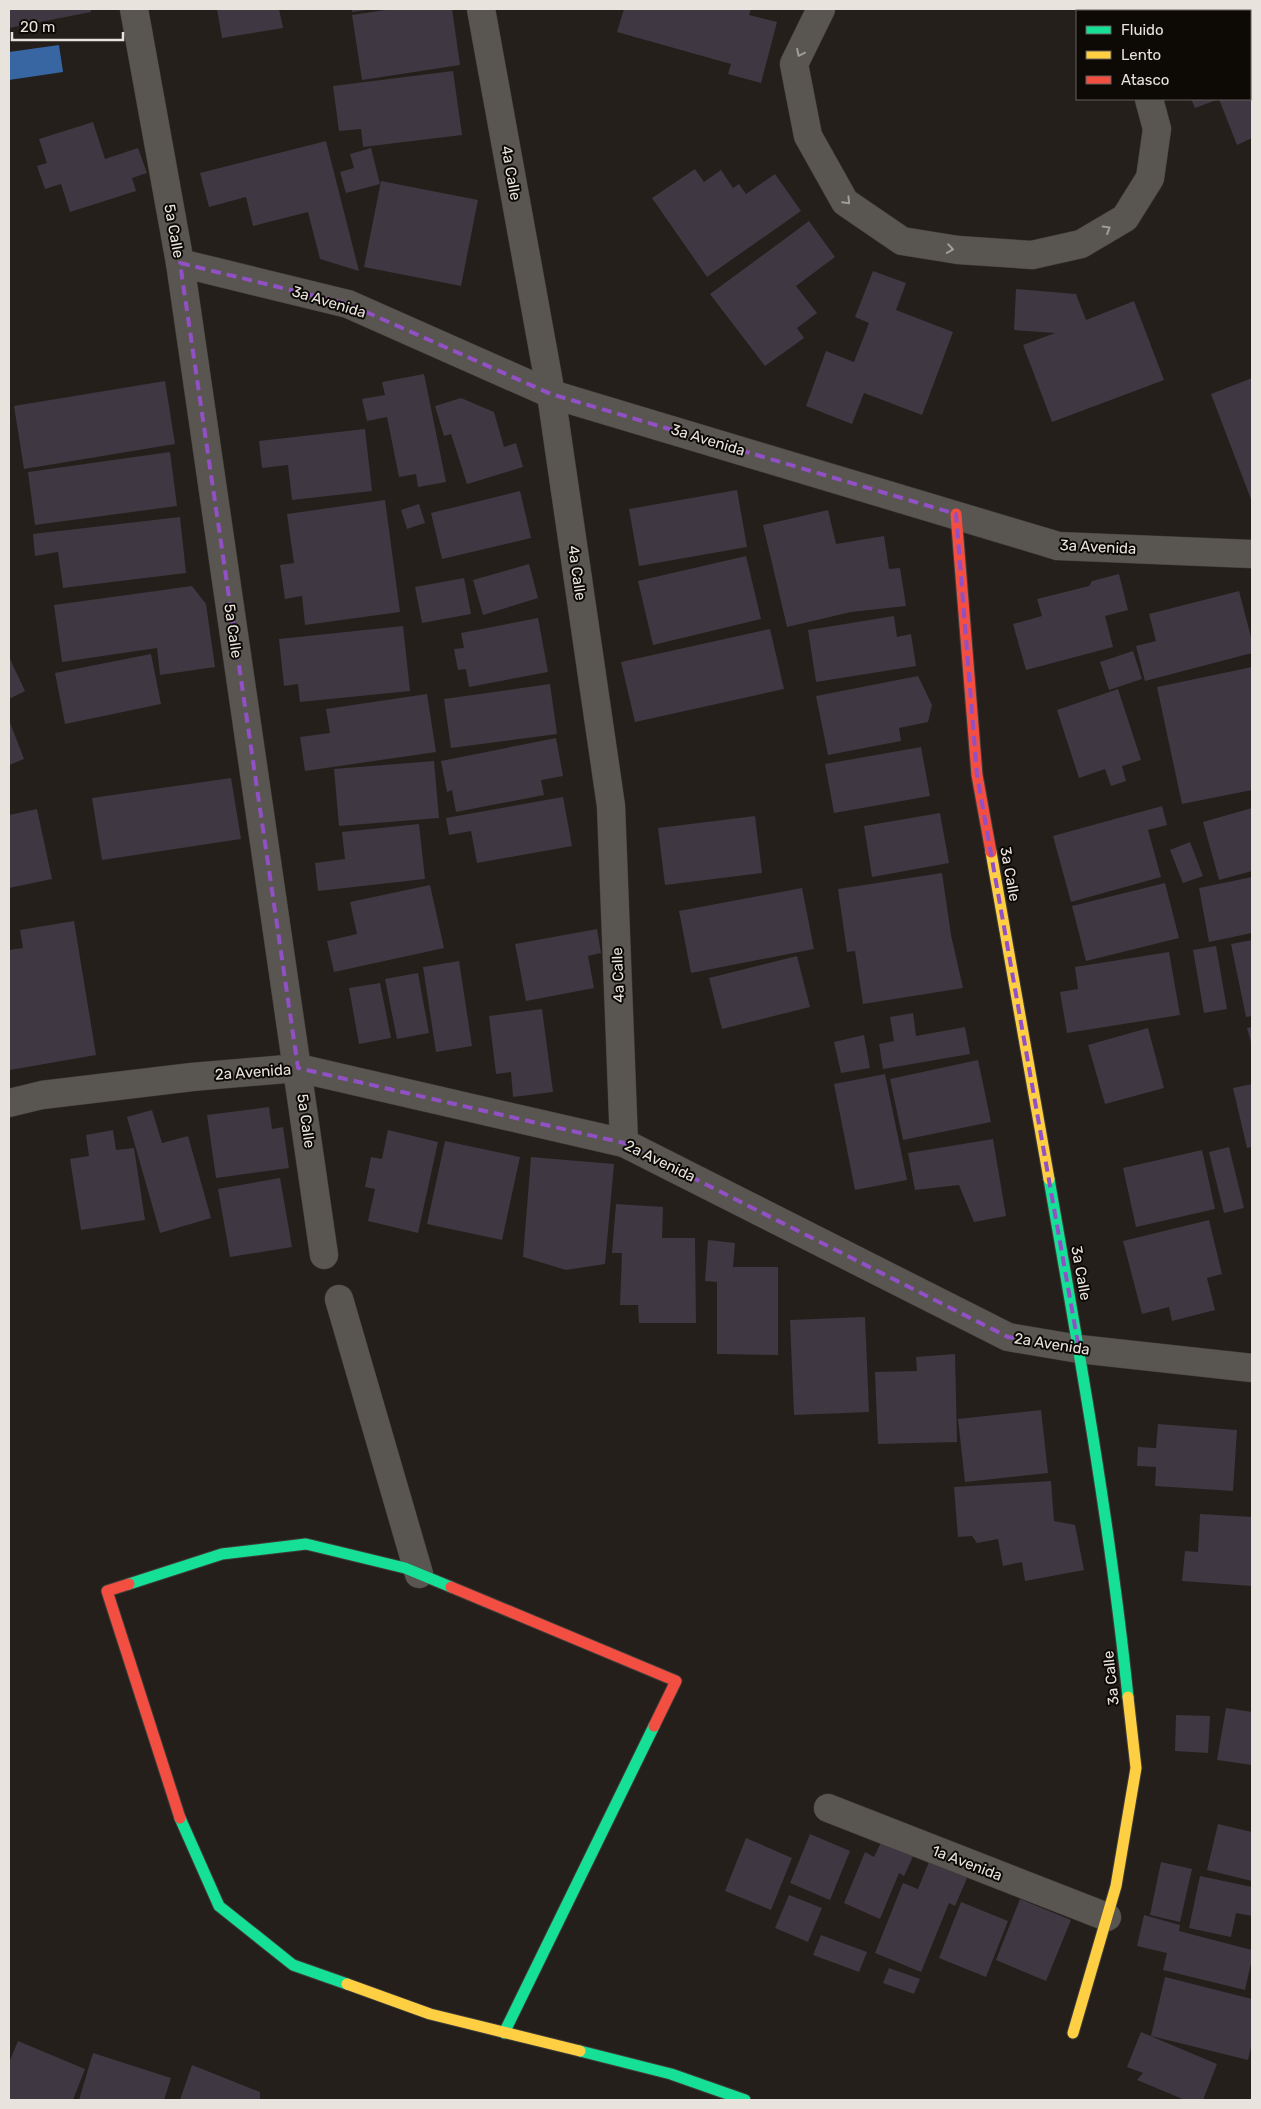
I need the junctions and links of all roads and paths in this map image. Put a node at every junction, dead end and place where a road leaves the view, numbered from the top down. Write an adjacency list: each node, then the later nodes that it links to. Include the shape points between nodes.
1 (134, 9): 5 (street, 5a Calle)
2 (481, 9): 6 (street, 4a Calle)
3 (821, 9): 4 (street, one-way to 4, via 794,64 808,136 845,202 902,241 958,250 1032,255 1081,244 1125,218 1150,178 1157,129)
4 (1149, 100)
5 (180, 262): 6 (street, 3a Avenida, via 348,304); 9 (street, 5a Calle)
6 (551, 394): 7 (street, 3a Avenida); 11 (street, 4a Calle, via 611,806)
7 (956, 514): 8 (street, 3a Avenida, via 1058,546); 14 (street, 3a Calle, via 977,775)
8 (1252, 554)
9 (298, 1068): 10 (street, 2a Avenida, via 42,1095); 11 (street, 2a Avenida); 12 (street, 5a Calle)
10 (9, 1103)
11 (624, 1142): 14 (street, 2a Avenida, via 1008,1337)
12 (324, 1255)
13 (339, 1299): 16 (street)
14 (1079, 1349): 15 (street, 2a Avenida); 18 (street, 3a Calle, via 1118,1601 1136,1768 1116,1886)
15 (1252, 1368)
16 (419, 1574): 19 (street, via 676,1681); 19 (street, via 306,1544 222,1554 107,1591 181,1820 219,1906 293,1965 430,2014)
17 (828, 1808): 18 (street, 1a Avenida)
18 (1107, 1917): 20 (street, 3a Calle)
19 (504, 2033): 21 (street, via 671,2074)
20 (1073, 2033)
21 (745, 2100)

